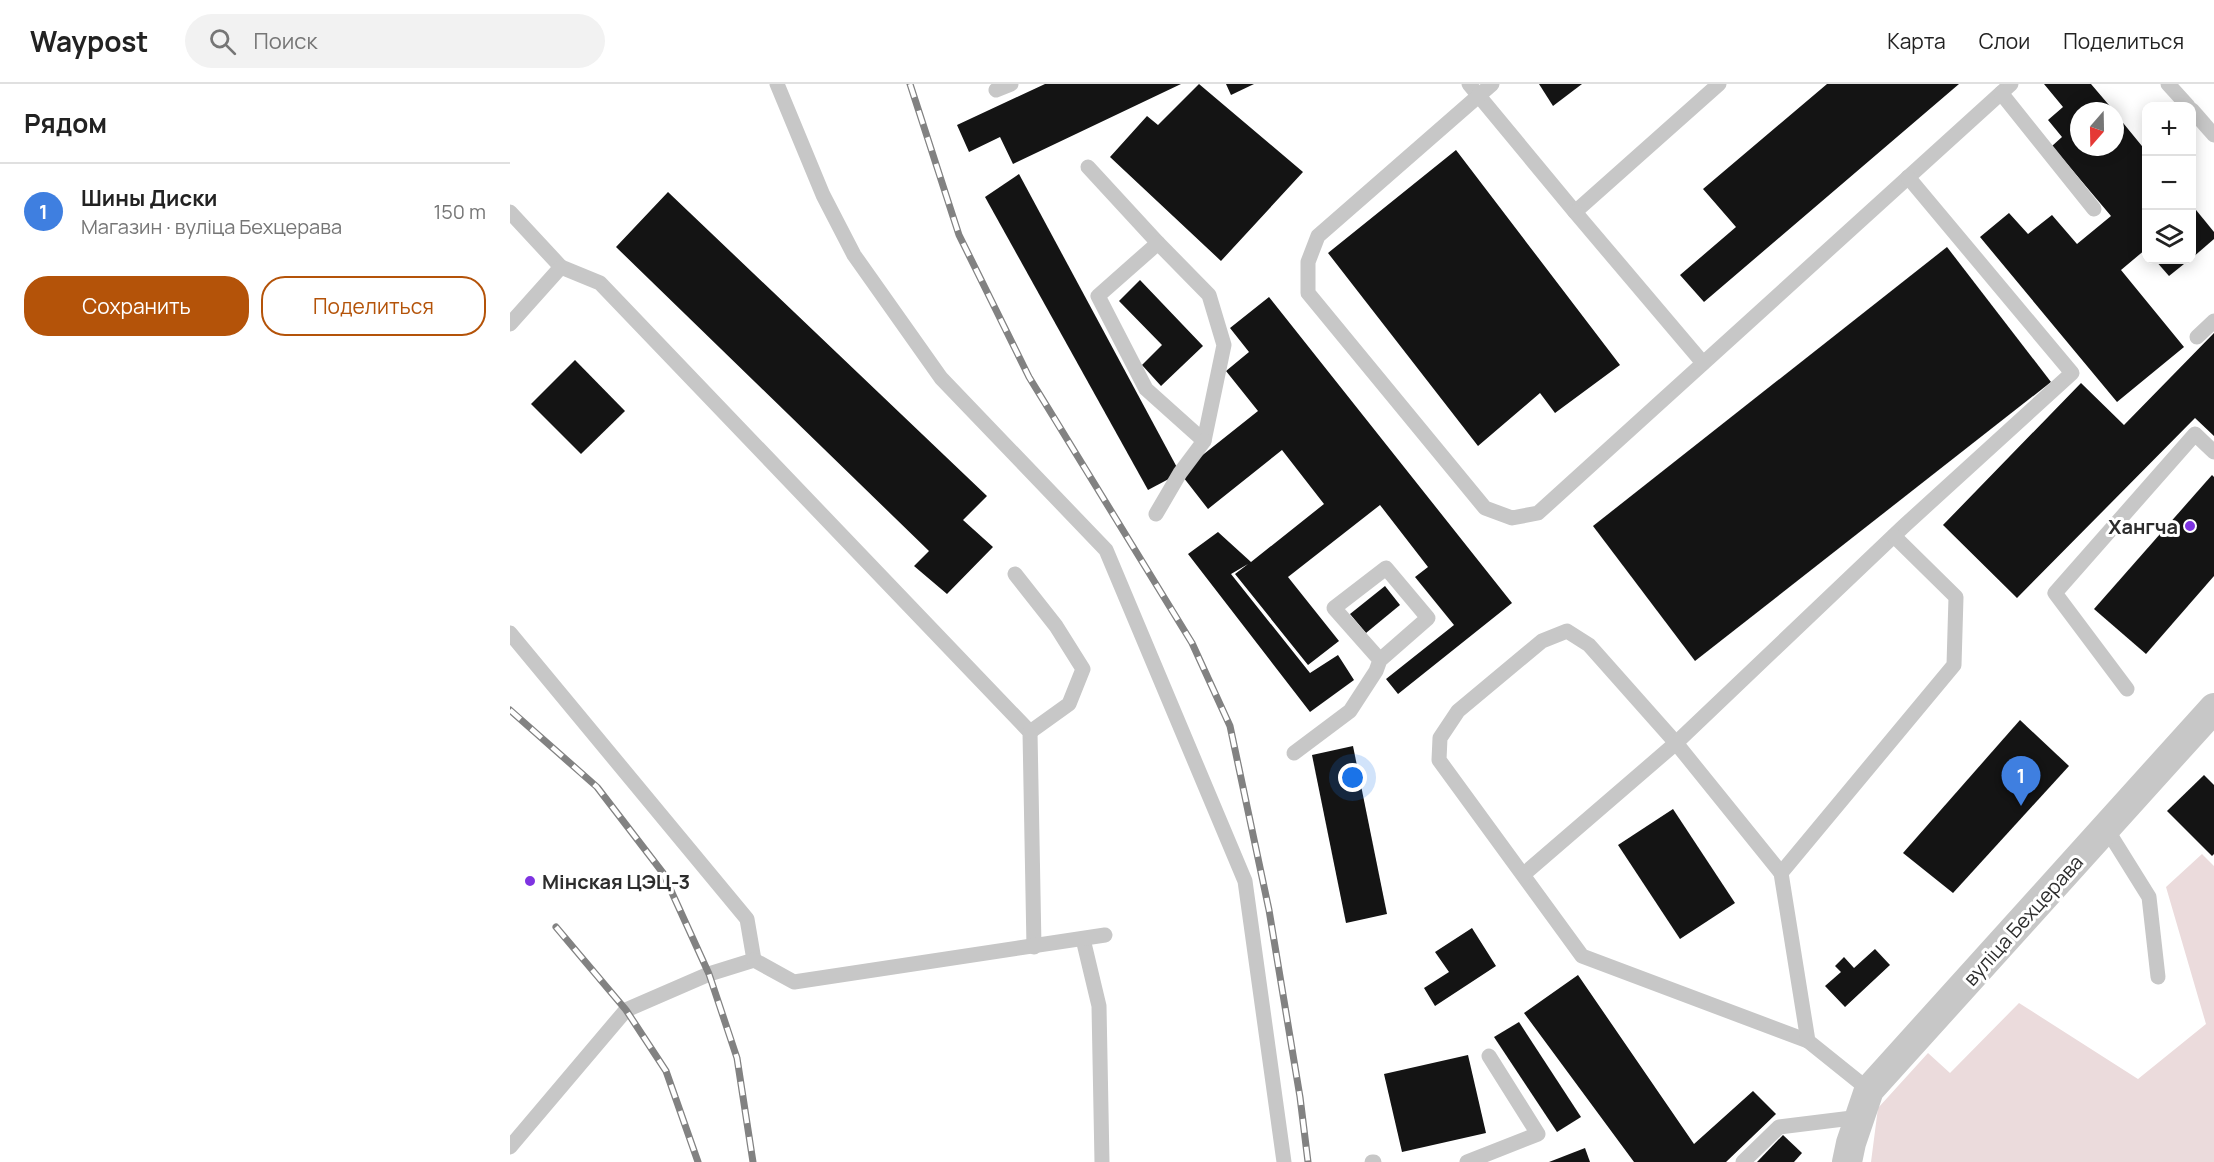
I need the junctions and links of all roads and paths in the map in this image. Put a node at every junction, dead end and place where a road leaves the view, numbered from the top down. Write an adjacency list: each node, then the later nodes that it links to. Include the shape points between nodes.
1 (777, 84): 48 (lane, via 823,195 854,255 941,378 1106,550 1245,881)
2 (1011, 84): 7 (lane)
3 (1492, 84): 8 (lane)
4 (1719, 84): 16 (lane)
5 (2168, 84): 9 (lane)
6 (2006, 89): 13 (lane); 14 (lane)
7 (996, 90)
8 (1474, 90): 16 (lane); 22 (lane, via 1318,236 1308,262 1308,293 1485,508 1512,518 1539,513)
9 (2184, 102)
10 (2196, 115): 11 (lane)
11 (2214, 135)
12 (1088, 167): 17 (lane)
13 (1908, 177): 22 (lane); 26 (lane, via 2072,373)
14 (2094, 209)
15 (510, 212): 18 (lane)
16 (1575, 212): 22 (lane)
17 (1158, 243): 23 (lane, via 1209,296 1224,345); 23 (lane, via 1098,296 1146,389)
18 (561, 267): 20 (lane); 32 (lane, via 600,283)
19 (2214, 321): 21 (lane)
20 (510, 324)
21 (2197, 337)
22 (1703, 363)
23 (1203, 441): 25 (lane)
24 (2214, 452): 30 (lane, via 2195,434 2055,593)
25 (1156, 514)
26 (1894, 536): 33 (lane); 36 (lane, via 1956,597 1954,665)
27 (1016, 574): 32 (lane, via 1083,669 1069,704)
28 (510, 633): 41 (lane, via 747,919)
29 (1380, 660): 29 (lane, via 1428,618 1386,568 1334,608); 34 (lane, via 1350,711)
30 (2127, 689)
31 (2214, 708): 35 (street, вуліца Бехцерава)
32 (1029, 732): 40 (lane)
33 (1676, 743): 36 (lane); 37 (lane); 37 (lane, via 1589,645 1567,631 1542,642 1458,711 1440,738 1439,759)
34 (1294, 753)
35 (2106, 828): 42 (lane, via 2149,897); 45 (street, вуліца Бехцерава)
36 (1781, 873): 43 (lane)
37 (1524, 874): 43 (lane, via 1582,956)
38 (1105, 935): 39 (lane)
39 (1083, 939): 40 (lane); 47 (lane, via 1099,1006)
40 (1034, 947): 41 (lane, via 794,982)
41 (754, 960): 46 (lane, via 626,1010)
42 (2158, 977)
43 (1808, 1041): 45 (lane)
44 (1489, 1056): 49 (lane, via 1538,1134)
45 (1856, 1128): 50 (lane, via 1779,1127)
46 (510, 1147)
47 (1102, 1162)
48 (1284, 1162)
49 (1467, 1162)
50 (1743, 1162)

